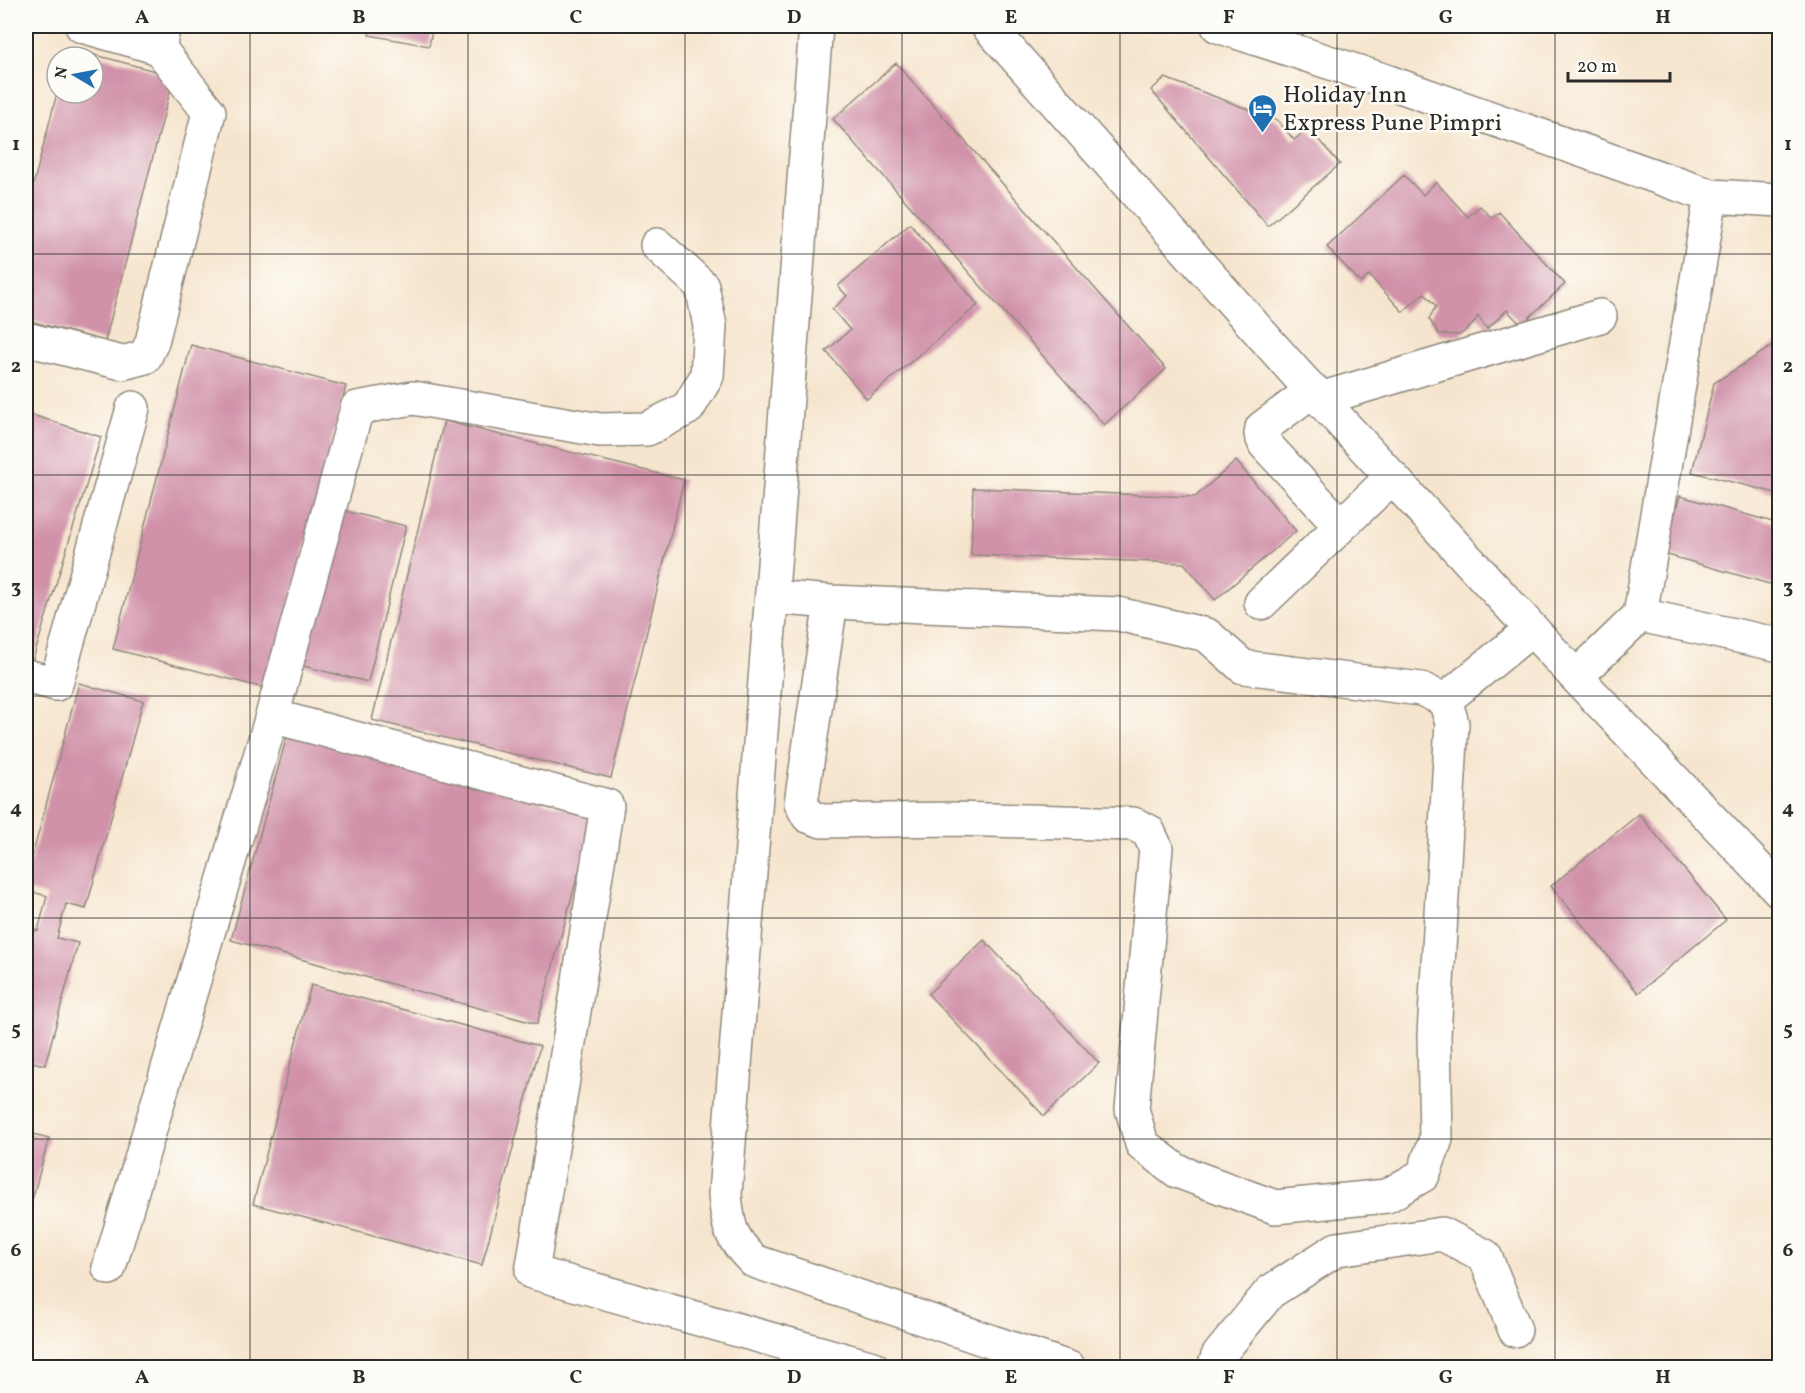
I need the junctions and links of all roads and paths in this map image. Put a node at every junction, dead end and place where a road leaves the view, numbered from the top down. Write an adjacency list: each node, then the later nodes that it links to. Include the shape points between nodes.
1 (82, 26): 5 (street)
2 (816, 26): 15 (street)
3 (988, 26): 11 (street)
4 (1218, 26): 6 (street)
5 (162, 37): 10 (street, via 209,112 152,342 145,357 123,363)
6 (1711, 196): 7 (street); 18 (street)
7 (1779, 200)
8 (657, 245): 24 (street, via 702,286 710,326 707,376 688,408 647,429 600,430 412,398 357,408)
9 (1600, 316): 11 (street)
10 (26, 339)
11 (1316, 395): 13 (street); 14 (street, via 1262,428 1261,434 1265,444)
12 (134, 408): 21 (street, via 56,684)
13 (1392, 477): 14 (street); 19 (street)
14 (1341, 526): 17 (street)
15 (772, 597): 16 (street); 29 (street, via 726,1194 728,1223 738,1245 754,1261)
16 (831, 602): 23 (street, via 1118,614 1207,635 1243,667 1421,689); 23 (street, via 801,803 808,816 822,821 953,819 1133,824 1148,831 1156,848 1132,1109 1142,1144 1177,1171 1275,1207 1387,1196 1423,1175 1436,1139 1434,1035 1452,723)
17 (1261, 603)
18 (1640, 615): 20 (street); 22 (street)
19 (1532, 629): 22 (street); 23 (street)
20 (1779, 645)
21 (26, 676)
22 (1576, 677): 25 (street)
23 (1445, 700)
24 (272, 716): 26 (street); 28 (street, via 607,806 532,1272)
25 (1779, 891)
26 (109, 1268)
27 (1515, 1330): 30 (street, via 1485,1256 1442,1234 1337,1249 1270,1292 1218,1356)
28 (873, 1368)
29 (1070, 1368)
30 (1214, 1368)

